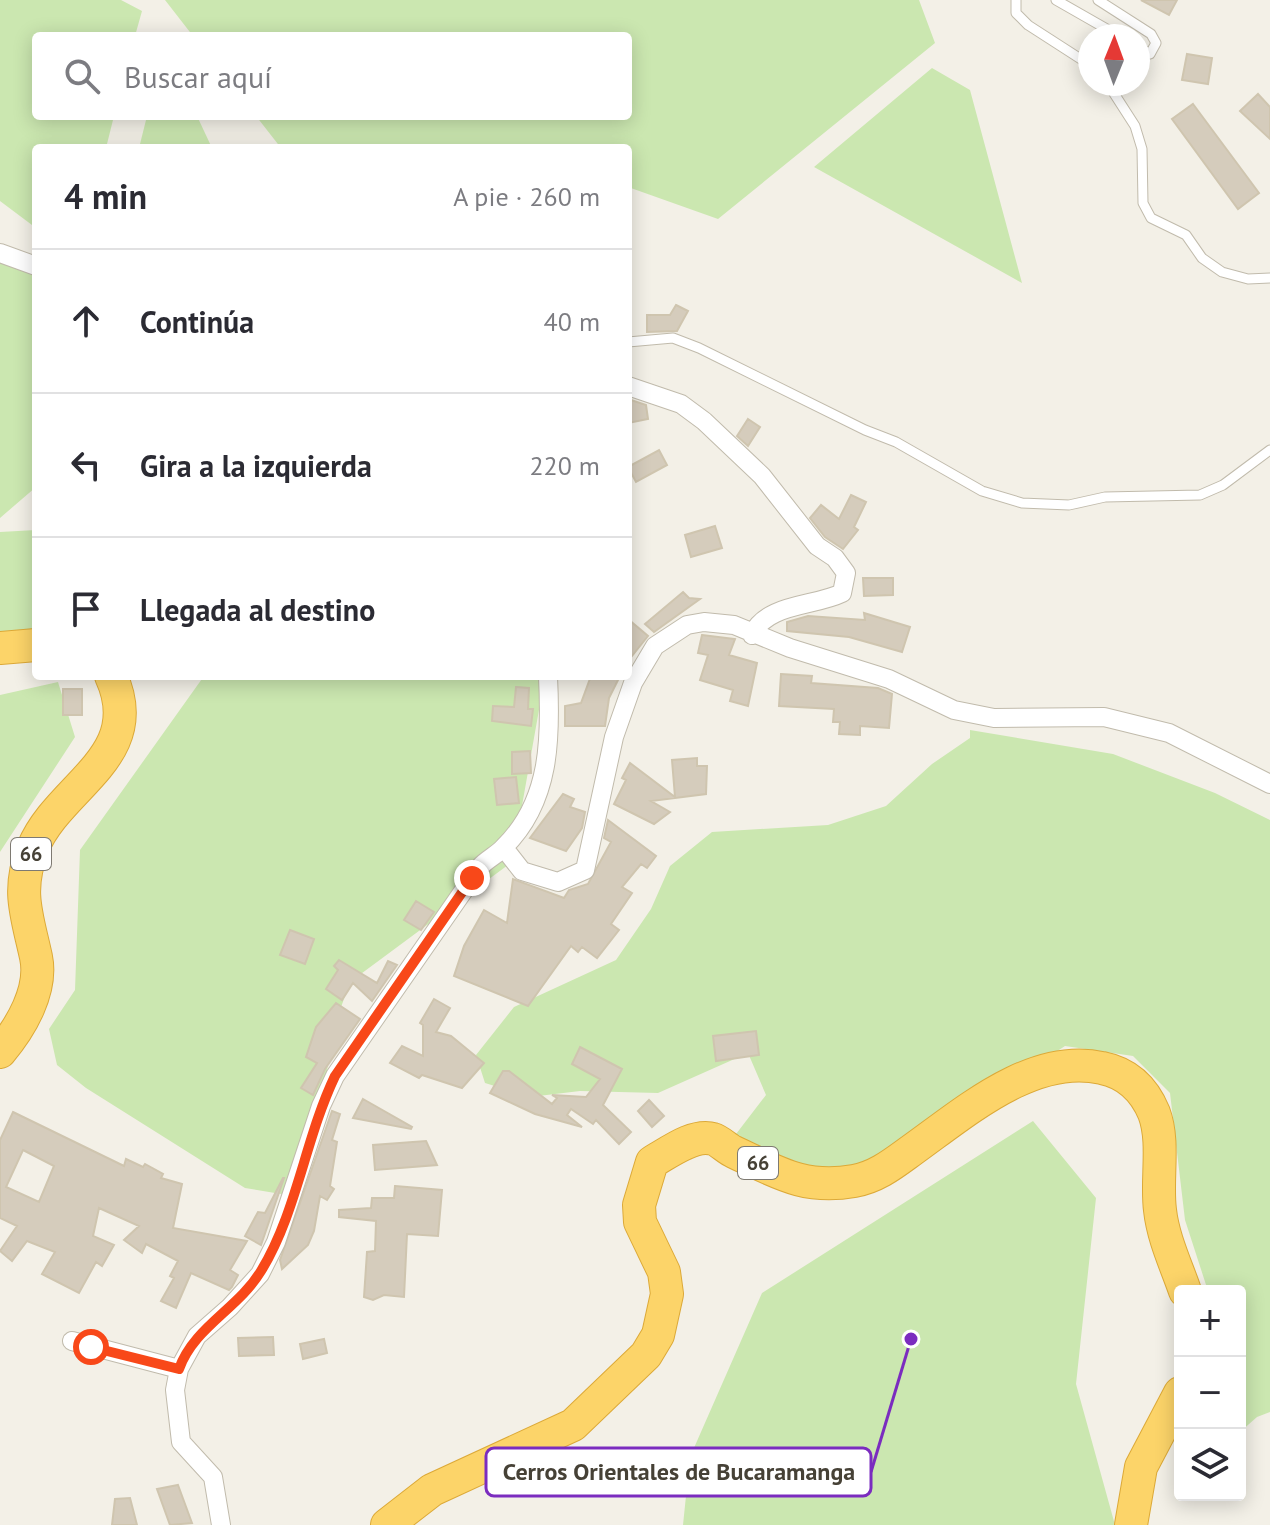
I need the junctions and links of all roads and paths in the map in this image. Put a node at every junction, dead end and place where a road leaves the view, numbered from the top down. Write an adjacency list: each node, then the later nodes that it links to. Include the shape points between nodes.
1 (1016, 0): 8 (lane, via 1016,13 1028,25)
2 (1056, 0): 4 (lane)
3 (1098, 0): 5 (lane)
4 (1098, 24)
5 (1135, 24)
6 (1150, 33): 7 (lane, via 1156,43)
7 (1150, 54)
8 (1078, 57)
9 (1115, 96): 12 (lane, via 1139,138 1143,203 1151,218 1186,235 1202,258 1222,272)
10 (0, 253): 11 (street)
11 (32, 265)
12 (1270, 278)
13 (632, 342): 15 (lane, via 673,338 699,348 896,442 982,491 1022,503 1069,505 1105,497 1200,495 1223,485)
14 (632, 387): 16 (street, via 681,404 704,421 762,476 817,546 846,573 842,593 768,617)
15 (1270, 450)
16 (752, 635): 21 (street, via 889,679 954,710 994,718 1104,717 1169,733); 22 (street, via 734,625 704,622 687,625 655,646 633,683 614,737 585,870 558,882 522,871)
17 (32, 645): 18 (highway)
18 (0, 648)
19 (112, 680): 23 (highway, 66, via 119,704 118,736 102,763 43,828 27,869 23,909 36,975 24,1017)
20 (548, 680): 22 (street, via 549,748 543,784)
21 (1270, 784)
22 (504, 848): 26 (street, via 480,867 335,1076 260,1274 197,1336)
23 (0, 1052)
24 (1183, 1285): 29 (highway, 66, via 1160,1214 1154,1114 1133,1081 1118,1071 1090,1065 1039,1072 985,1100 894,1164 852,1182 784,1178 713,1139 697,1139 652,1162 639,1205 640,1222 664,1272 667,1294 658,1335 646,1355 573,1425 432,1490)
25 (72, 1341): 26 (street)
26 (179, 1369): 28 (street, via 175,1390 181,1442 213,1477)
27 (1174, 1404): 30 (highway, via 1141,1467)
28 (221, 1525)
29 (387, 1525)
30 (1131, 1525)

